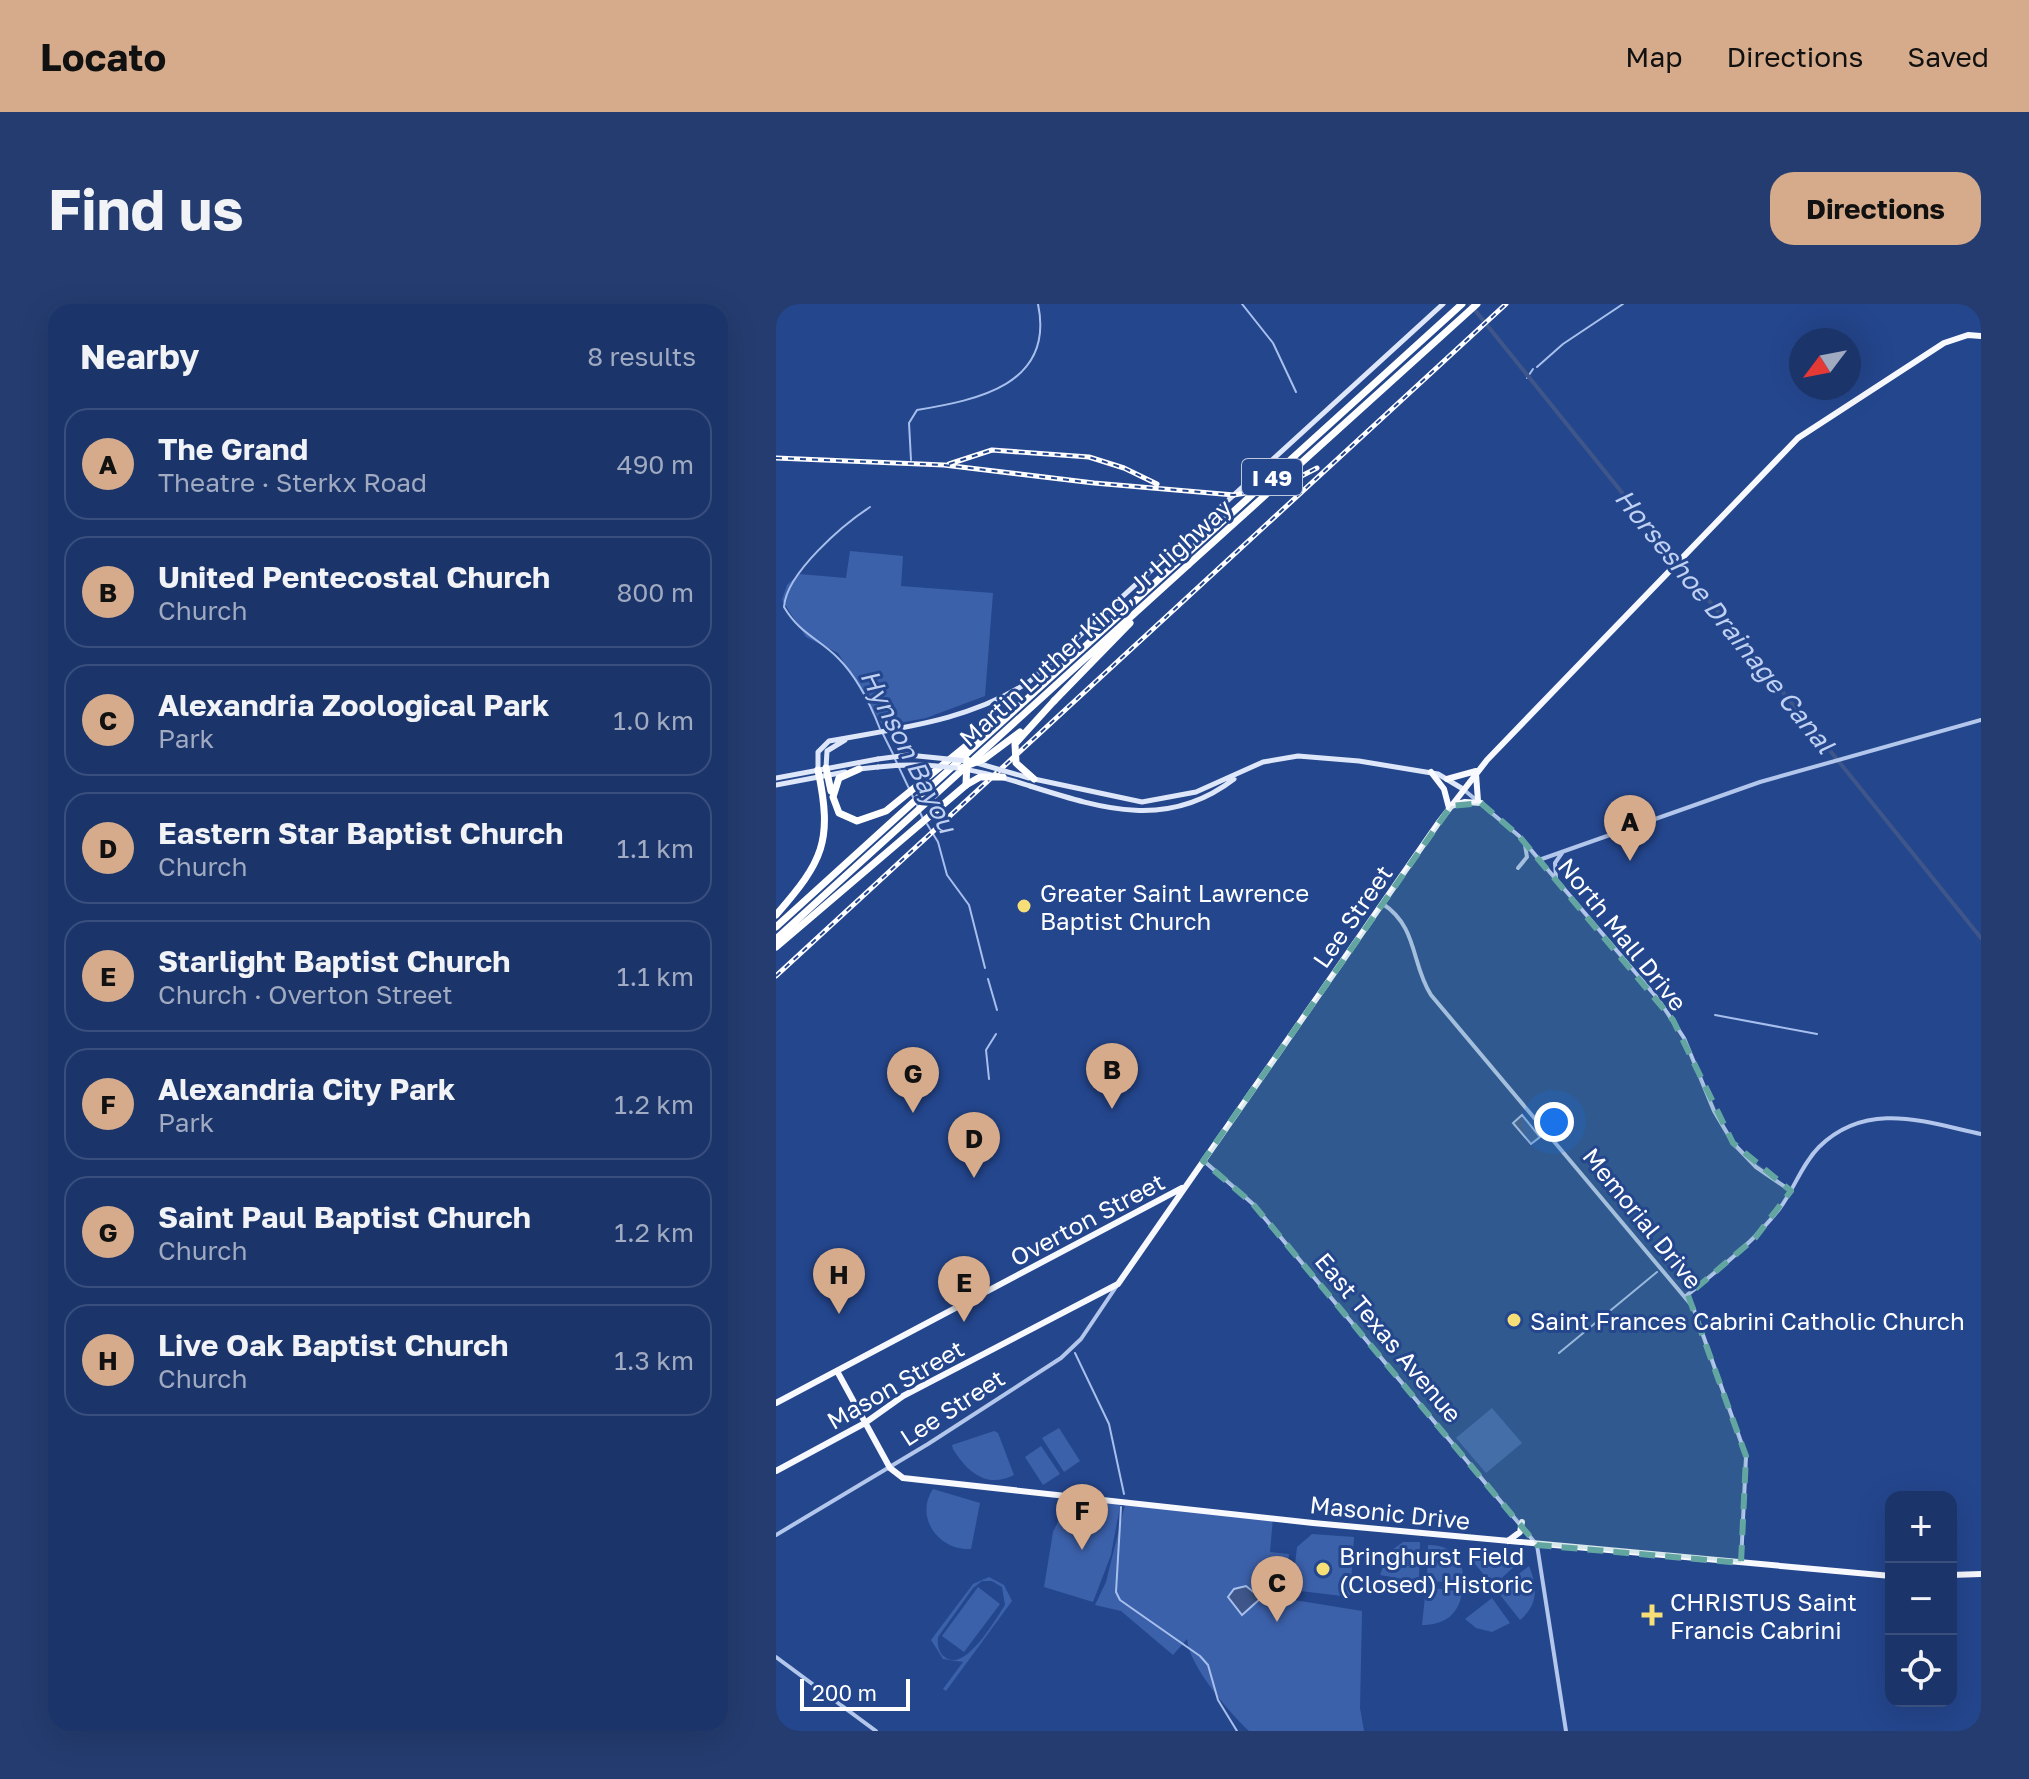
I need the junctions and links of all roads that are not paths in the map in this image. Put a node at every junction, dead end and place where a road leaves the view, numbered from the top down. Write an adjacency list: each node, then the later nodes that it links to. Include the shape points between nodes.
1 (1443, 304): 14 (main road, via 1041,672 977,709 823,746)
2 (1462, 304): 6 (highway, Martin Luther King, Jr Highway / I 49, bridge)
3 (1477, 304): 5 (highway, Martin Luther King, Jr Highway / I 49, bridge)
4 (1981, 336): 13 (main road, Lee Street, via 1944,343 1808,430)
5 (1180, 573): 8 (highway, bridge); 24 (highway, Martin Luther King, Jr Highway / I 49)
6 (1044, 684): 23 (highway, via 869,819 857,821 839,813); 24 (highway, Martin Luther King, Jr Highway / I 49)
7 (1981, 720): 29 (street, via 1828,760)
8 (1032, 722): 9 (highway, bridge); 19 (highway, bridge, via 1013,751)
9 (968, 765): 10 (main road, bridge, via 912,763); 14 (main road, bridge, via 908,755); 15 (main road, bridge); 19 (main road, bridge); 21 (highway, bridge)
10 (859, 769): 14 (main road); 23 (highway, via 839,778)
11 (1244, 771): 12 (main road, via 1298,756); 19 (main road, via 1196,792 1142,802); 19 (main road, via 1199,800 1151,812 1112,809)
12 (1431, 772): 17 (main road); 26 (main road)
13 (1477, 772): 17 (main road); 22 (main road, Lee Street); 25 (main road)
14 (823, 773): 18 (main road); 23 (highway); 34 (highway, via 825,843 805,882)
15 (1003, 777): 19 (main road, bridge); 21 (highway, bridge, via 980,777)
16 (776, 778): 18 (main road)
17 (1447, 779): 22 (main road)
18 (784, 780): 20 (main road)
19 (1032, 783)
20 (776, 785)
21 (966, 785): 37 (highway)
22 (1463, 789): 25 (street, North Mall Drive); 26 (main road, Lee Street)
23 (833, 797)
24 (921, 802): 27 (highway, Martin Luther King, Jr Highway / I 49)
25 (1480, 802): 26 (main road); 28 (street, North Mall Drive)
26 (1450, 807): 33 (main road, Lee Street)
27 (907, 815): 35 (highway, Martin Luther King, Jr Highway / I 49); 36 (highway, Martin Luther King, Jr Highway / I 49)
28 (1524, 842): 30 (street, North Mall Drive); 31 (street, via 1527,857)
29 (1565, 850): 30 (street); 32 (street, via 1555,863)
30 (1539, 860): 32 (street, North Mall Drive)
31 (1518, 868)
32 (1557, 880): 41 (street, North Mall Drive, via 1673,1020 1733,1143)
33 (1383, 904): 39 (main road, Lee Street); 43 (street, Memorial Drive, via 1409,932 1417,968 1431,995)
34 (776, 915)
35 (776, 927)
36 (776, 939)
37 (776, 947)
38 (1981, 1134): 41 (street, via 1902,1116 1870,1119 1819,1147)
39 (1203, 1161): 40 (main road, Lee Street); 49 (street, East Texas Avenue, via 1253,1204)
40 (1197, 1170): 42 (main road, Lee Street); 44 (main road, Overton Street, via 1176,1193)
41 (1791, 1191): 43 (street, via 1755,1238)
42 (1118, 1284): 46 (main road, Mason Street, via 903,1396); 47 (street, Lee Street, via 1070,1351)
43 (1686, 1296): 53 (street, Memorial Drive, via 1746,1456)
44 (837, 1371): 45 (main road, Overton Street); 46 (main road)
45 (776, 1403)
46 (865, 1423): 47 (main road); 48 (main road, Mason Street)
47 (890, 1468): 50 (street, Lee Street); 51 (main road, Masonic Drive, via 903,1478)
48 (776, 1471)
49 (1522, 1522): 51 (main road, via 1518,1535); 52 (street, East Texas Avenue)
50 (776, 1535)
51 (1507, 1541): 52 (main road, Masonic Drive)
52 (1537, 1545): 53 (main road, Masonic Drive); 59 (street)
53 (1741, 1563): 55 (main road, Masonic Drive)
54 (1981, 1574): 56 (main road)
55 (1885, 1575)
56 (1957, 1575)
57 (776, 1657): 58 (street)
58 (876, 1731)
59 (1566, 1731)

